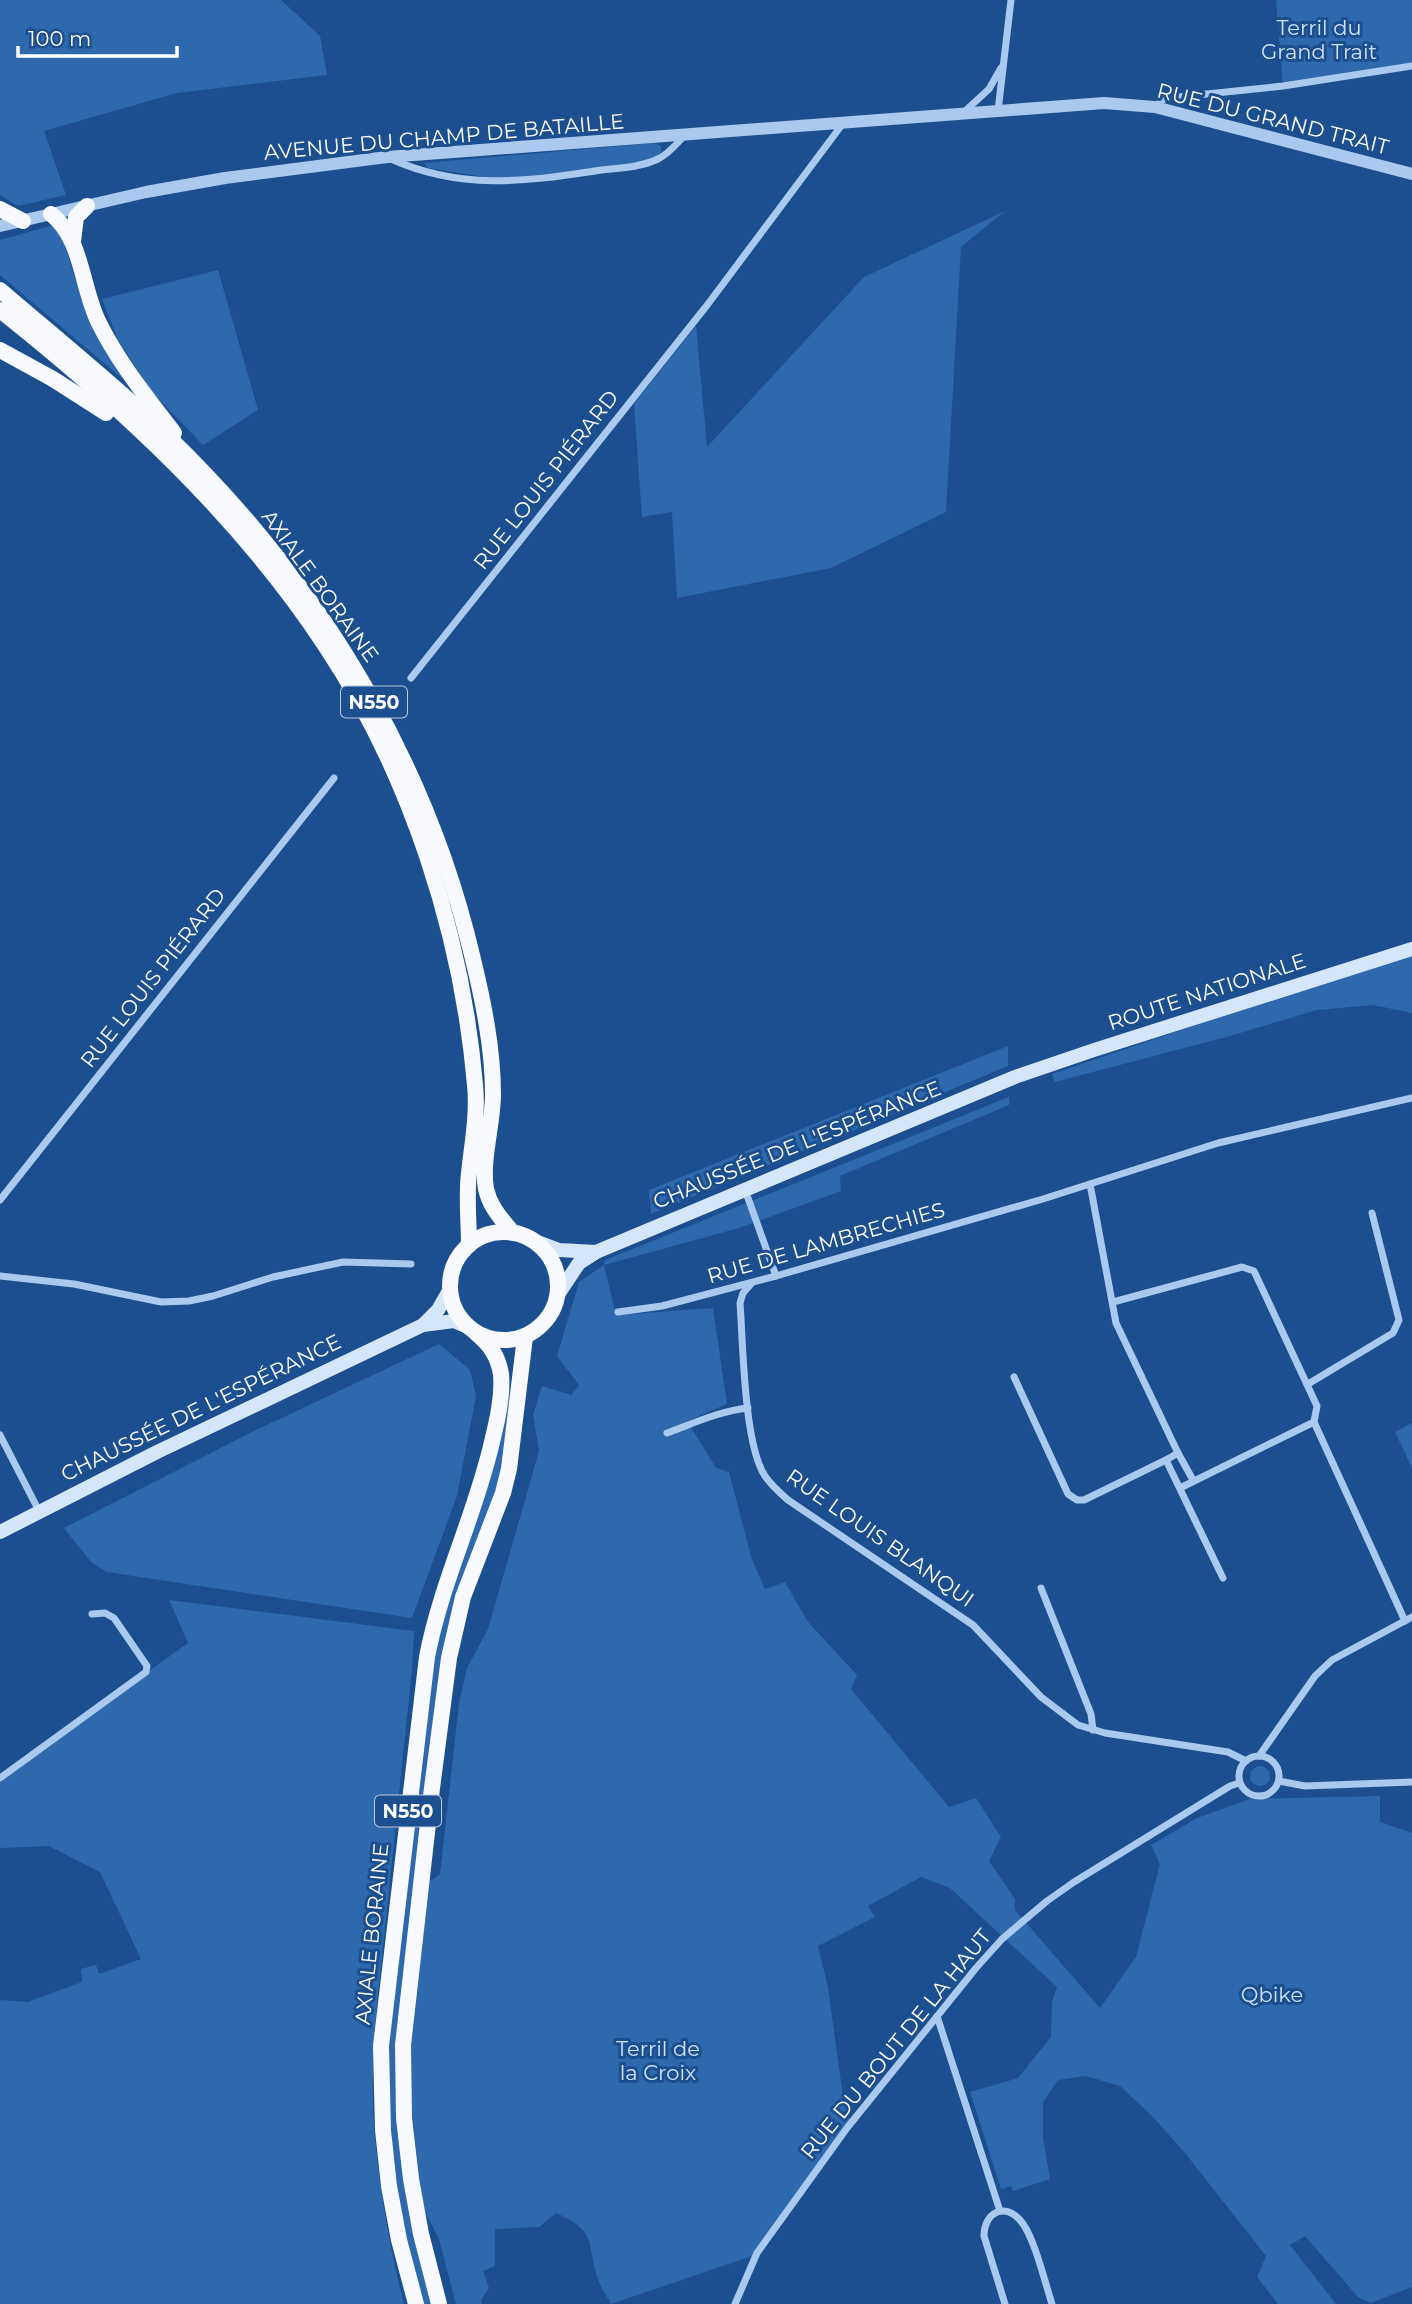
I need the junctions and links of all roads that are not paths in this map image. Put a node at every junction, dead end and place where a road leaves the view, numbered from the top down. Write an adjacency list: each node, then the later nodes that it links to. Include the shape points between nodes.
1 (1011, 0): 2 (street)
2 (1004, 58): 4 (street); 6 (street)
3 (1412, 66): 5 (street, via 1168,98)
4 (989, 89): 6 (street); 7 (street)
5 (1155, 107): 6 (street, RUE DU GRAND TRAIT, via 1104,103); 11 (street, RUE DU GRAND TRAIT)
6 (993, 111): 7 (street, RUE DU GRAND TRAIT)
7 (964, 112): 8 (street, RUE DU GRAND TRAIT)
8 (845, 121): 9 (street, AVENUE DU CHAMP DE BATAILLE); 23 (street, RUE LOUIS PIÉRARD, via 708,304)
9 (686, 134): 10 (street, AVENUE DU CHAMP DE BATAILLE); 10 (street, via 666,155 643,164 530,181 502,183 446,176)
10 (387, 157): 12 (street, AVENUE DU CHAMP DE BATAILLE, via 225,178)
11 (1412, 174)
12 (87, 206): 14 (street, AVENUE DU CHAMP DE BATAILLE); 17 (highway, via 76,217)
13 (0, 209): 15 (highway)
14 (51, 214): 15 (street, AVENUE DU CHAMP DE BATAILLE); 17 (highway)
15 (23, 220): 16 (street, AVENUE DU CHAMP DE BATAILLE)
16 (0, 226)
17 (73, 241): 22 (highway, via 90,304 118,358)
18 (0, 290): 22 (highway, AXIALE BORAINE / N550)
19 (0, 310): 21 (highway, AXIALE BORAINE / N550)
20 (0, 350): 21 (highway, via 65,386)
21 (163, 453): 34 (highway, AXIALE BORAINE / N550, via 249,546 324,644 379,742 427,852 457,965 473,1063 476,1114 468,1182)
22 (203, 471): 32 (highway, AXIALE BORAINE / N550, via 270,547 341,645 388,728 438,839 473,956 491,1057 486,1188 492,1207)
23 (411, 678)
24 (334, 778): 30 (street, RUE LOUIS PIÉRARD)
25 (1412, 949): 26 (main road, ROUTE NATIONALE)
26 (1016, 1077): 29 (main road, CHAUSSÉE DE L'ESPÉRANCE)
27 (1412, 1098): 28 (street, RUE DE LAMBRECHIES, via 1218,1143)
28 (1090, 1184): 38 (street, RUE DE LAMBRECHIES); 42 (street)
29 (743, 1189): 35 (main road, CHAUSSÉE DE L'ESPÉRANCE); 38 (street)
30 (0, 1200)
31 (1372, 1213): 48 (street, via 1399,1320 1393,1333)
32 (512, 1232): 33 (highway); 34 (highway, via 490,1233)
33 (535, 1241): 35 (main road, via 559,1250); 41 (highway, via 555,1267)
34 (469, 1245): 40 (highway, via 454,1264)
35 (596, 1252): 41 (main road, via 579,1263)
36 (411, 1264): 37 (street, via 343,1262 213,1296 160,1302 74,1284)
37 (0, 1276)
38 (776, 1276): 39 (street, RUE DE LAMBRECHIES)
39 (751, 1283): 43 (street, RUE DE LAMBRECHIES, via 662,1306); 49 (street, RUE LOUIS BLANQUI, via 740,1303)
40 (450, 1289): 44 (main road); 45 (highway, N550, via 454,1307)
41 (559, 1293): 46 (highway, via 549,1318)
42 (1113, 1302): 48 (street, via 1248,1268 1254,1271); 53 (street, via 1116,1323)
43 (618, 1312)
44 (422, 1325): 45 (main road, via 454,1321); 57 (main road, CHAUSSÉE DE L'ESPÉRANCE)
45 (472, 1330): 46 (highway, via 499,1341); 72 (highway, AXIALE BORAINE / N550, via 496,1355 502,1387 484,1480 442,1594 427,1657 381,2046 388,2173)
46 (525, 1337): 73 (highway, AXIALE BORAINE / N550, via 509,1469 463,1597 449,1658 403,2045 409,2168)
47 (1014, 1377): 54 (street, via 1073,1498 1084,1500)
48 (1308, 1384): 50 (street, via 1317,1406)
49 (748, 1408): 51 (street); 63 (street, RUE LOUIS BLANQUI, via 764,1476 788,1500 973,1625 1041,1697 1078,1725)
50 (1314, 1422): 55 (street); 62 (street)
51 (667, 1433)
52 (0, 1435): 57 (street)
53 (1178, 1453): 54 (street); 55 (street)
54 (1166, 1460): 56 (street)
55 (1193, 1480): 56 (street)
56 (1180, 1488): 59 (street)
57 (39, 1511): 58 (main road, CHAUSSÉE DE L'ESPÉRANCE)
58 (0, 1532)
59 (1223, 1578)
60 (1041, 1588): 63 (street, via 1091,1714)
61 (92, 1614): 66 (street, via 105,1613 114,1619 147,1666 146,1672)
62 (1408, 1619): 64 (street, via 1332,1660 1315,1676)
63 (1093, 1730): 65 (street, RUE LOUIS BLANQUI, via 1228,1752)
64 (1259, 1755): 65 (street); 67 (street, via 1275,1763)
65 (1246, 1761): 69 (street, via 1238,1772)
66 (0, 1778)
67 (1279, 1781): 68 (street, via 1305,1786); 69 (street, via 1263,1796 1252,1795)
68 (1412, 1782)
69 (1239, 1783): 70 (street, RUE DU BOUT DE LA HAUT, via 1170,1821 1026,1918 1002,1939)
70 (937, 2016): 71 (street); 74 (street, RUE DU BOUT DE LA HAUT, via 847,2128 757,2253)
71 (1000, 2211): 75 (street, via 988,2218 984,2236); 76 (street, via 1012,2213 1023,2223)
72 (416, 2304)
73 (439, 2304)
74 (735, 2304)
75 (1005, 2304)
76 (1052, 2304)

